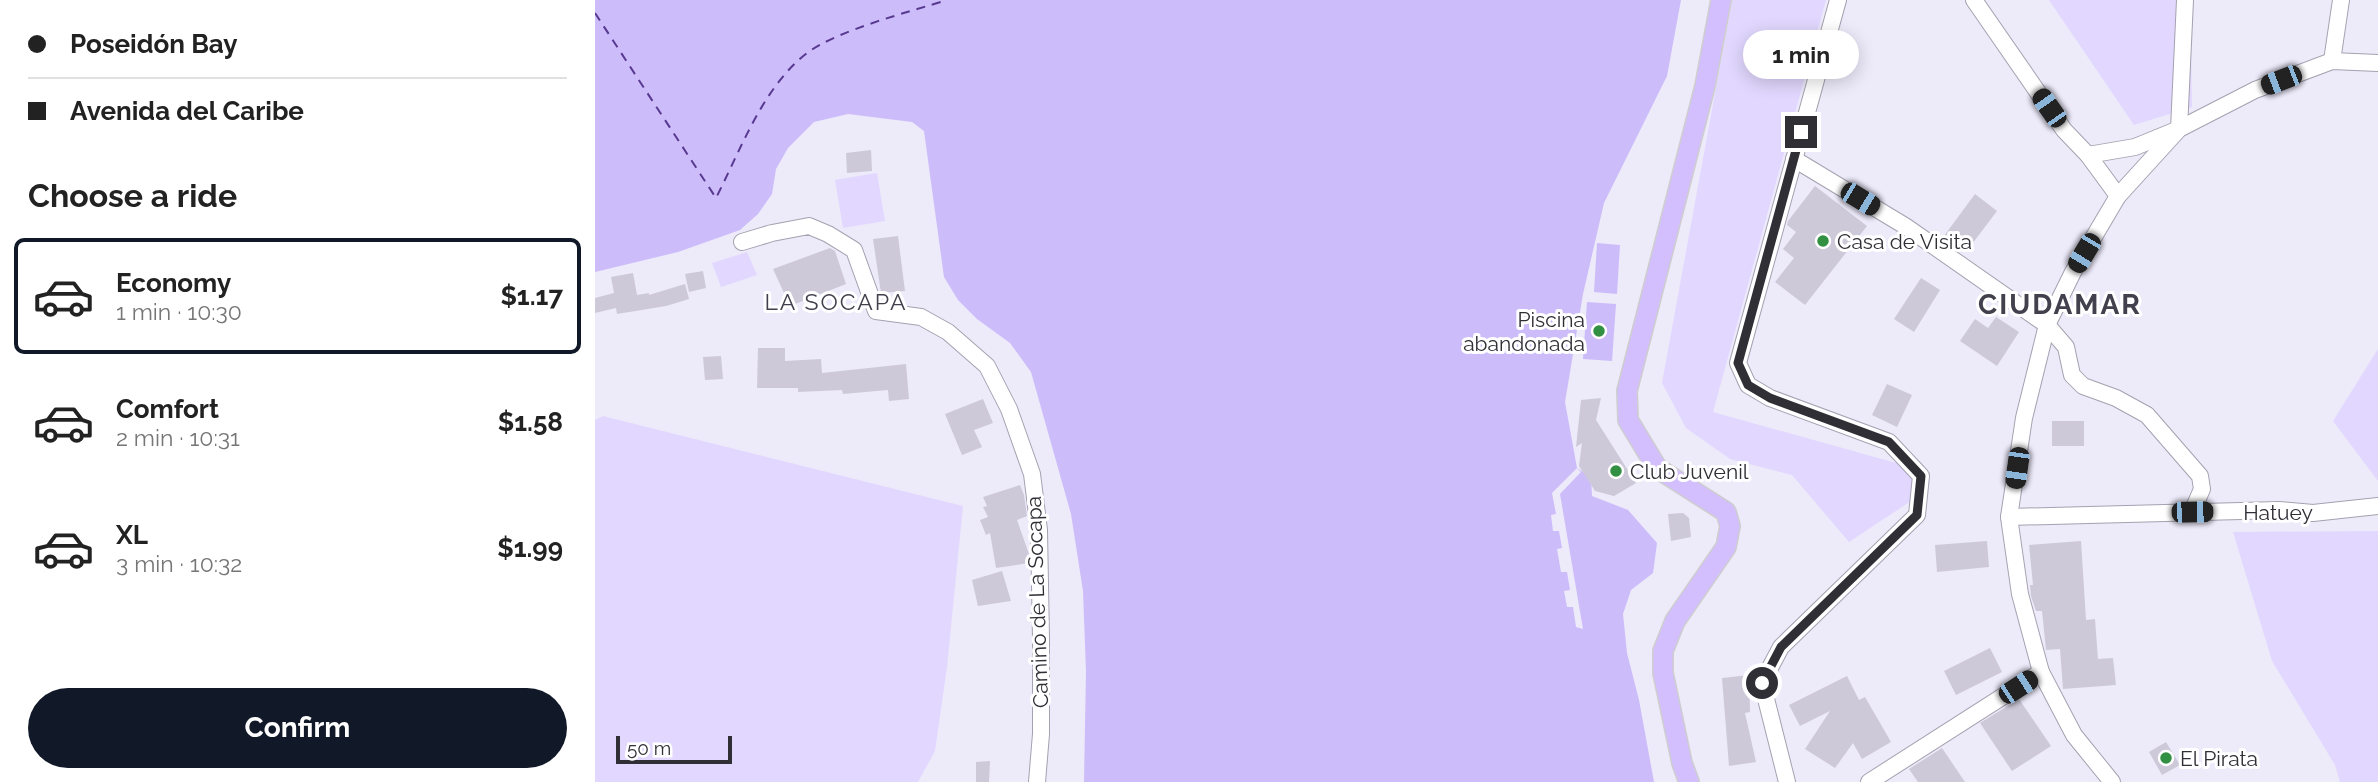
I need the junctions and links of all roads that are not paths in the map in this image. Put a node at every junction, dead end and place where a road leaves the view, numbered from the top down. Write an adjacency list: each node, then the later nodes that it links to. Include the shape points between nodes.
1 (1721, 0): 19 (main road, via 1705,86 1627,391 1628,420 1657,468 1726,512 1730,526 1726,547 1675,621 1663,651 1663,673)
2 (1838, 0): 10 (street)
3 (1974, 0): 9 (street, via 2064,130)
4 (2185, 0): 8 (street)
5 (2341, 0): 6 (street)
6 (2332, 61): 7 (street); 8 (street, via 2255,90)
7 (2378, 63)
8 (2179, 129): 9 (street, via 2135,147); 11 (street)
9 (2088, 155): 11 (street)
10 (1794, 159): 13 (street, via 1905,226); 20 (street, via 1738,363 1748,385 1770,398 1889,442 1921,476 1917,515 1781,647 1762,683)
11 (2118, 197): 13 (street)
12 (742, 242): 18 (street, Camino de La Socapa, via 809,226 828,233 854,250 876,311 921,317 948,332 987,366 1009,409 1031,474 1039,530 1041,734)
13 (2047, 325): 15 (street, via 2066,347 2072,374 2083,386 2147,415 2200,476 2202,489); 16 (street, via 2024,418)
14 (2378, 506): 15 (street, Hatuey, via 2313,513)
15 (2192, 512): 16 (street, Hatuey)
16 (2009, 517): 17 (street, via 2020,594)
17 (2041, 672): 21 (street); 22 (street, via 2074,736)
18 (1037, 782)
19 (1689, 782)
20 (1787, 782)
21 (1869, 782)
22 (2112, 782)

